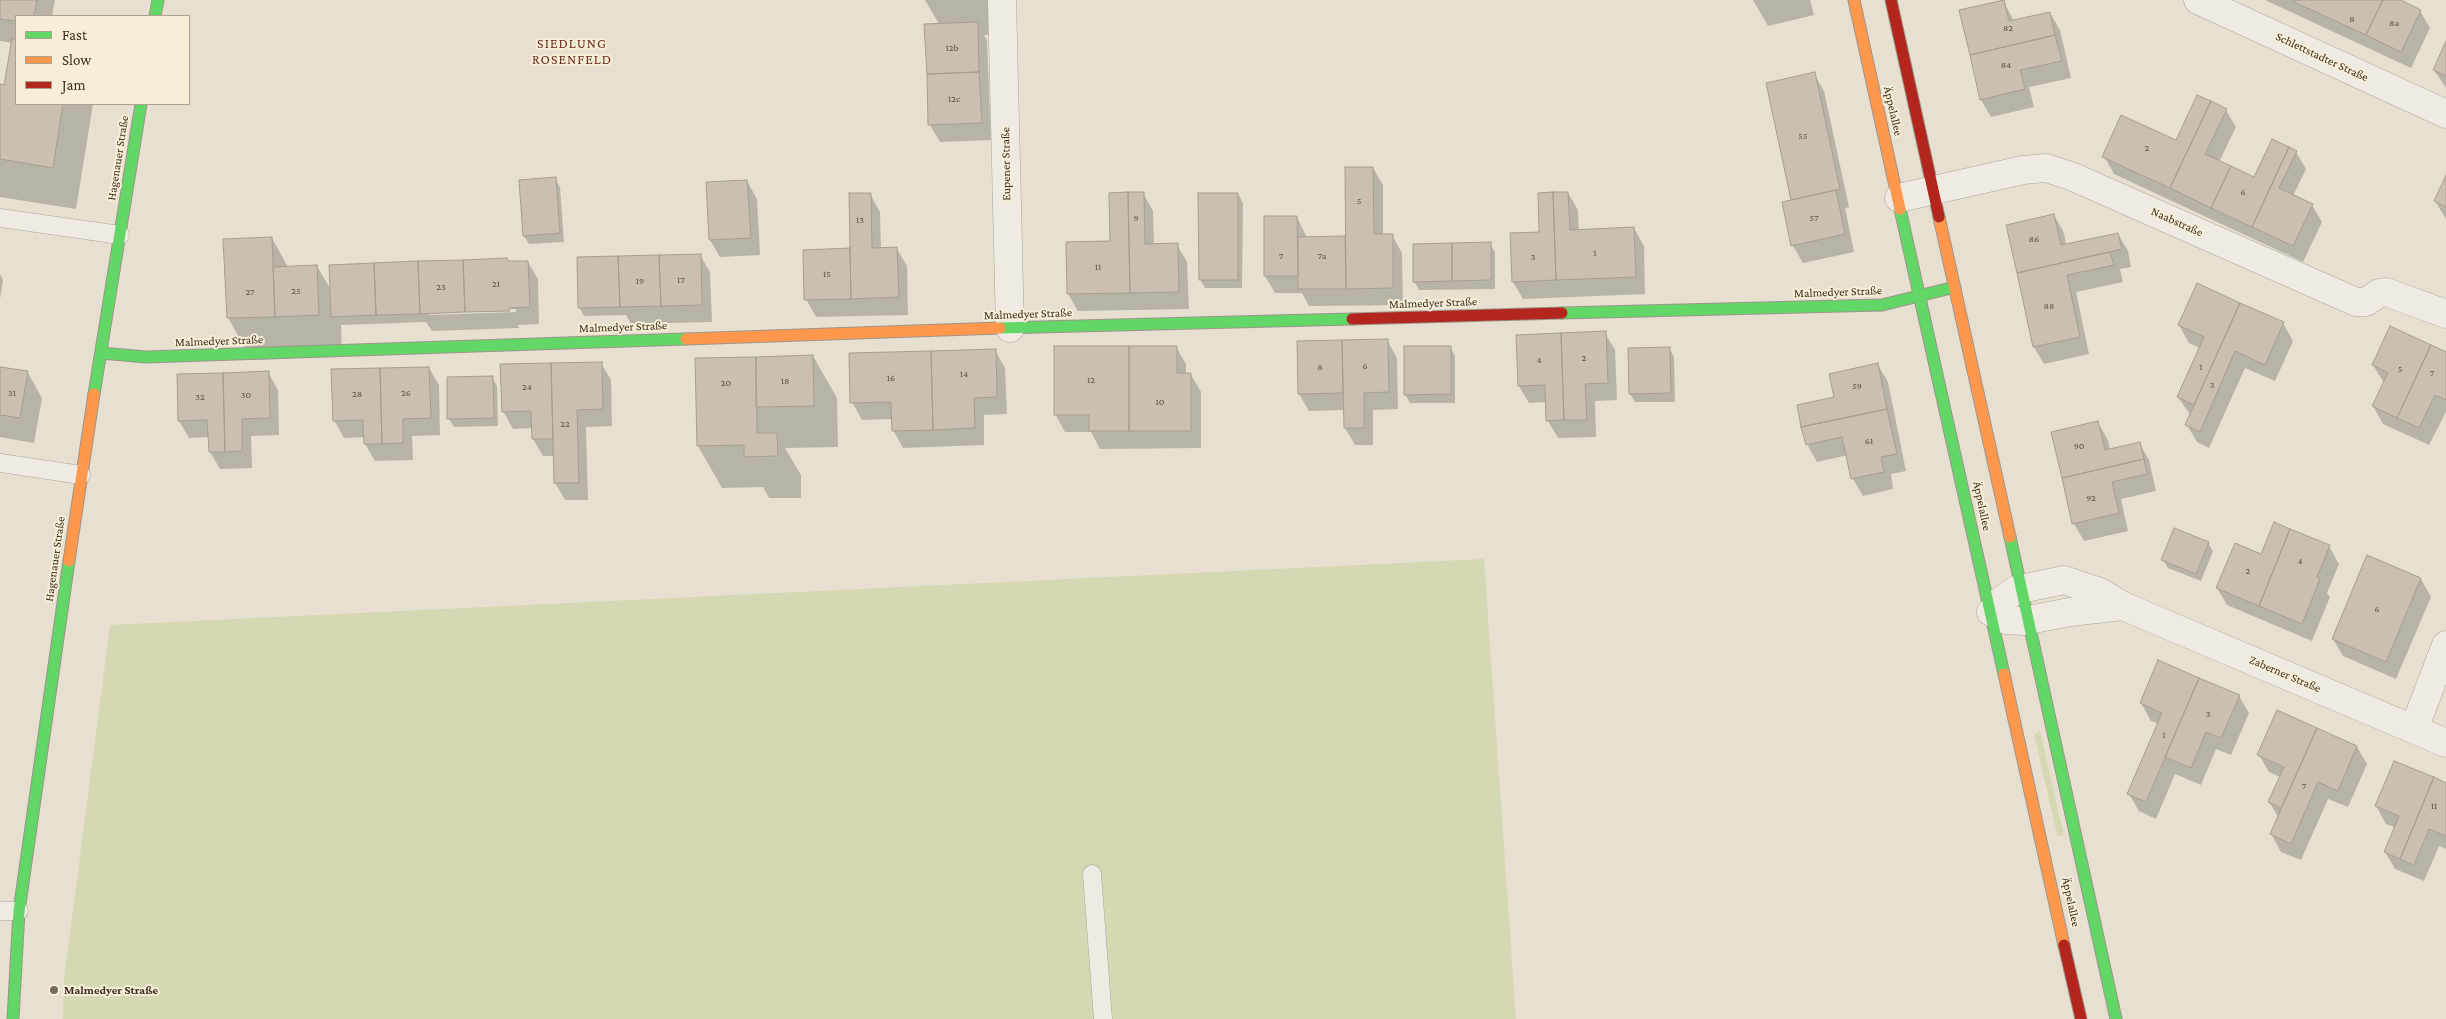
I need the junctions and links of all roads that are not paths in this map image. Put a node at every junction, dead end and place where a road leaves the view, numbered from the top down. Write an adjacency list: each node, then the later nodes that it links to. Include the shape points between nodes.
1 (158, 0): 6 (street)
2 (1002, 0): 16 (street, Eupener Straße)
3 (1854, 0): 10 (street, Äppelallee)
4 (1891, 0): 9 (street, Äppelallee)
5 (2198, 0): 8 (street, Schlettstadter Straße)
6 (155, 15)
7 (141, 105): 12 (street, Hagenauer Straße)
8 (2446, 114)
9 (1933, 190): 10 (street, Naabstraße); 13 (street, Äppelallee); 15 (street, Naabstraße, via 2046,168 2071,176 2356,302 2366,302 2386,292)
10 (1899, 198): 14 (street, Äppelallee)
11 (0, 218): 12 (lane)
12 (120, 235): 17 (street, Hagenauer Straße)
13 (1955, 287): 14 (street, Malmedyer Straße); 20 (street, Äppelallee)
14 (1921, 296): 16 (street, Malmedyer Straße, via 1882,305); 22 (street, Äppelallee)
15 (2446, 314)
16 (1010, 328): 17 (street, Malmedyer Straße, via 146,357)
17 (101, 353): 19 (street, Hagenauer Straße)
18 (0, 462): 19 (lane)
19 (81, 475): 29 (street, Hagenauer Straße)
20 (2021, 588): 21 (street, Zaberner Straße, via 2064,580 2100,592); 22 (street, Zaberner Straße, via 2008,594); 23 (street, Äppelallee)
21 (2123, 606): 23 (street, Zaberner Straße); 25 (street, Zaberner Straße)
22 (1991, 612): 23 (street, Zaberner Straße, via 2006,620); 33 (street, Äppelallee)
23 (2028, 621): 34 (street, Äppelallee)
24 (2446, 645): 25 (street)
25 (2414, 729): 26 (street, Zaberner Straße)
26 (2446, 743)
27 (1092, 874): 32 (lane)
28 (0, 911): 29 (lane)
29 (19, 911): 30 (street, Hagenauer Straße)
30 (7, 990): 31 (street, Hagenauer Straße)
31 (13, 1019)
32 (1103, 1019)
33 (2081, 1019)
34 (2116, 1019)

